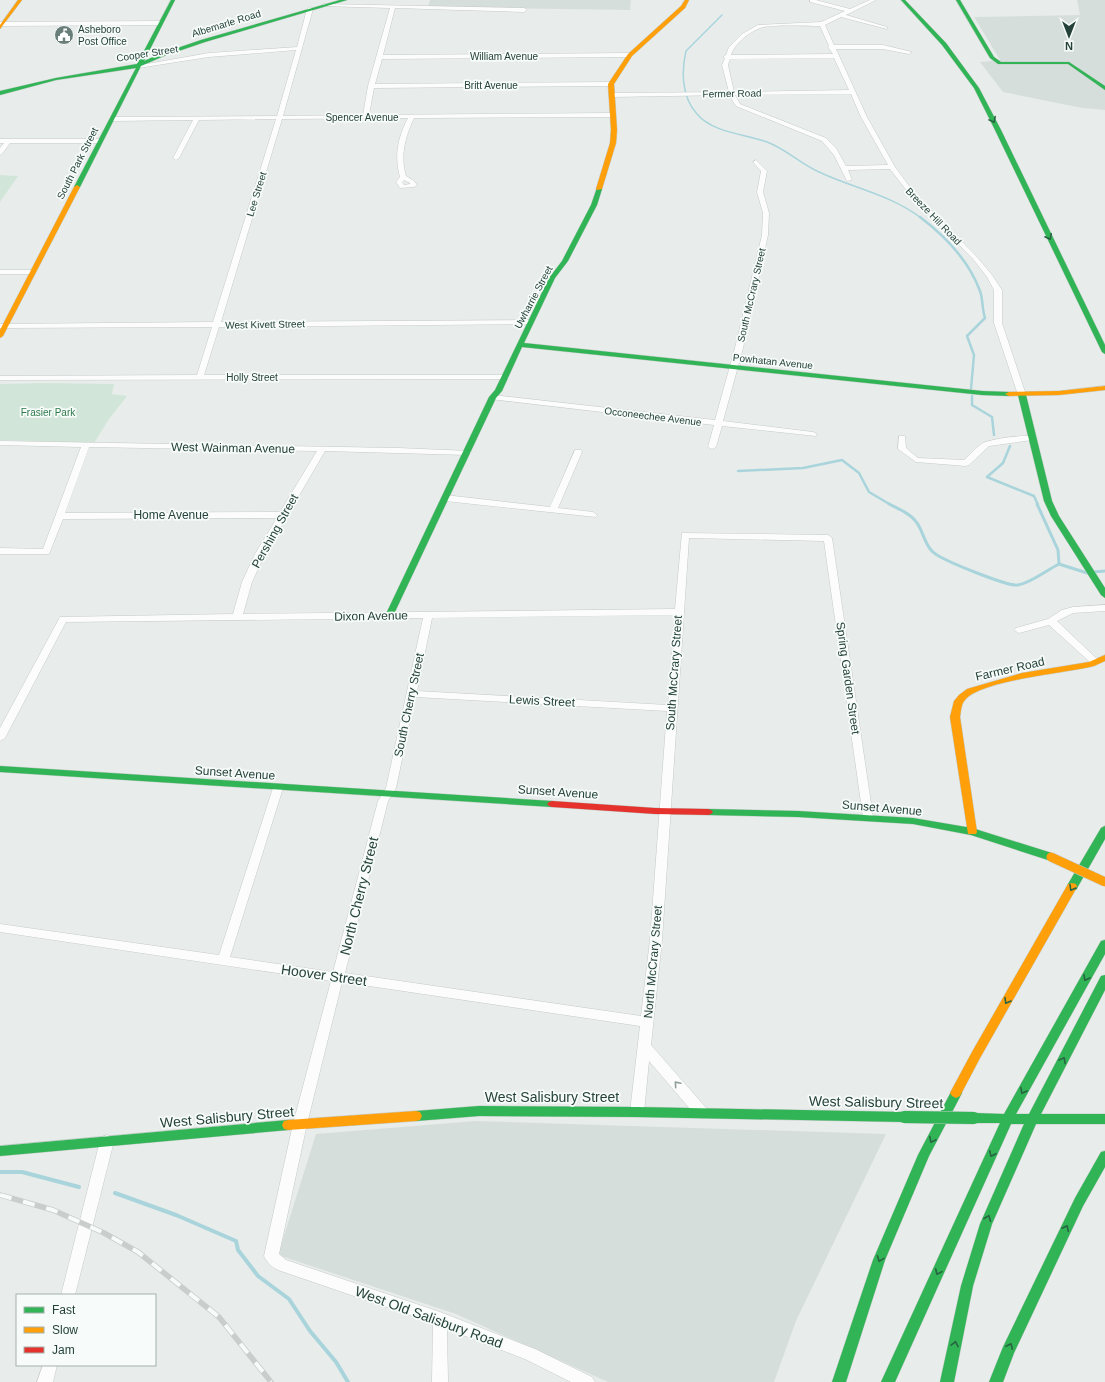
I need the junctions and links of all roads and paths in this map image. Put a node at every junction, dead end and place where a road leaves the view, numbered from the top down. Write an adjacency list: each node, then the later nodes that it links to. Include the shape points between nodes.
1 (20, 0): 19 (main road)
2 (173, 0): 17 (main road, South Park Street)
3 (316, 0): 11 (main road)
4 (345, 0): 11 (main road, Albemarle Road)
5 (687, 0): 24 (main road, via 683,7)
6 (814, 0): 15 (street, via 812,1)
7 (874, 0): 15 (street)
8 (903, 0): 60 (main road, one-way to 60, via 944,44 976,88)
9 (911, 0): 54 (main road, via 952,43 988,96)
10 (958, 0): 31 (main road, via 992,58 1000,63 1070,63)
11 (324, 5): 12 (street); 13 (main road, Albemarle Road)
12 (393, 7): 14 (street); 26 (street)
13 (310, 10): 22 (street, Lee Street); 28 (main road, Albemarle Road, via 184,48)
14 (524, 10)
15 (850, 11): 16 (street)
16 (840, 15): 18 (street); 20 (street)
17 (161, 23): 19 (street); 28 (main road, South Park Street)
18 (822, 24): 21 (street, Breeze Hill Road); 27 (street, via 770,25 755,28 735,43)
19 (1, 26)
20 (885, 28)
21 (831, 47): 23 (street, via 883,47); 25 (street, Breeze Hill Road)
22 (299, 48): 28 (street, Cooper Street, via 190,58); 38 (street, Lee Street)
23 (909, 52)
24 (630, 55): 26 (street, William Avenue); 29 (main road)
25 (836, 56): 27 (street); 32 (street, Breeze Hill Road)
26 (379, 57): 30 (street)
27 (726, 57): 34 (street)
28 (138, 66): 33 (main road, Cooper Street, via 56,79); 40 (main road, South Park Street)
29 (611, 84): 30 (street, Britt Avenue); 35 (main road, Uwharrie Street)
30 (371, 86): 39 (street)
31 (1105, 88)
32 (852, 92): 34 (street, Fermer Road); 48 (street, Breeze Hill Road)
33 (0, 93)
34 (731, 93): 35 (street, Fermer Road); 49 (street, via 735,102 743,108 828,142)
35 (612, 95): 36 (main road, Uwharrie Street)
36 (613, 115): 37 (street, Spencer Avenue); 55 (main road, Uwharrie Street, via 613,143 594,204)
37 (412, 116): 39 (street, Spencer Avenue); 50 (street, via 406,127 400,156)
38 (280, 117): 39 (street, Spencer Avenue); 41 (street, Spencer Avenue); 56 (street, Lee Street)
39 (366, 117)
40 (112, 118): 41 (street, Spencer Avenue); 42 (main road, South Park Street)
41 (196, 118): 46 (street)
42 (100, 140): 44 (street); 53 (main road, South Park Street)
43 (0, 141): 44 (street)
44 (8, 141): 45 (street)
45 (0, 154)
46 (176, 158)
47 (756, 162): 61 (street, South McCrary Street, via 764,171 760,192 766,213 765,235)
48 (892, 167): 49 (street); 66 (street, Breeze Hill Road, via 913,196 975,258 998,290 998,323)
49 (844, 168): 51 (street)
50 (403, 177)
51 (849, 180)
52 (0, 272): 53 (street)
53 (33, 272): 57 (main road, South Park Street)
54 (1078, 274)
55 (530, 322): 56 (street, West Kivett Street); 59 (main road, Uwharrie Street)
56 (216, 324): 57 (street, West Kivett Street); 62 (street, Lee Street)
57 (3, 326): 58 (main road, South Park Street)
58 (0, 336)
59 (521, 345): 61 (main road, Powhatan Avenue); 63 (main road, Uwharrie Street)
60 (1105, 352)
61 (733, 368): 66 (main road, Powhatan Avenue, via 952,391); 68 (street, South McCrary Street)
62 (200, 377): 63 (street, Holly Street); 64 (street, Holly Street)
63 (505, 377): 67 (main road, Uwharrie Street)
64 (0, 378)
65 (1105, 388): 66 (main road, Powhatan Avenue, via 1061,394)
66 (1022, 395): 71 (main road)
67 (493, 397): 68 (street, Occoneechee Avenue); 77 (main road, Uwharrie Street)
68 (718, 424): 69 (street, Occoneechee Avenue); 74 (street, South McCrary Street)
69 (814, 434)
70 (902, 438): 71 (street, via 902,449 916,460 966,463 986,444)
71 (1032, 438): 85 (main road, via 1048,501)
72 (0, 443): 73 (street, West Wainman Avenue)
73 (86, 445): 75 (street, West Wainman Avenue); 82 (street)
74 (712, 447)
75 (322, 449): 77 (street, West Wainman Avenue); 80 (street, Pershing Street)
76 (578, 452): 79 (street)
77 (467, 453): 78 (main road, Uwharrie Street)
78 (446, 498): 79 (street); 90 (main road, Uwharrie Street)
79 (554, 510): 81 (street)
80 (283, 515): 82 (street, Home Avenue); 89 (street, Pershing Street, via 247,582)
81 (593, 515)
82 (59, 516): 84 (street, via 46,552)
83 (685, 535): 87 (street, South McCrary Street); 102 (street, Spring Garden Street, via 828,538)
84 (0, 551)
85 (1105, 595)
86 (1105, 608): 91 (street, via 1073,610)
87 (678, 612): 88 (street, Dixon Avenue); 96 (street, South McCrary Street)
88 (428, 615): 90 (street, Dixon Avenue); 95 (street, South Cherry Street)
89 (237, 616): 90 (street, Dixon Avenue); 97 (street, Dixon Avenue, via 63,619)
90 (389, 616)
91 (1051, 621): 92 (street); 94 (street)
92 (1019, 630)
93 (1105, 658): 94 (main road, Farmer Road)
94 (1095, 662): 104 (main road, Farmer Road, via 981,686 962,697 955,717)
95 (412, 694): 96 (street, Lewis Street); 100 (street, South Cherry Street, via 391,788)
96 (671, 708): 101 (street, South McCrary Street)
97 (0, 738)
98 (0, 769): 99 (main road, Sunset Avenue)
99 (278, 788): 100 (main road, Sunset Avenue); 108 (street)
100 (387, 794): 101 (main road, Sunset Avenue); 109 (street, North Cherry Street, via 383,801)
101 (665, 811): 102 (main road, Sunset Avenue); 111 (street, North McCrary Street)
102 (868, 817): 104 (main road, Sunset Avenue, via 913,821)
103 (1105, 830): 129 (main road, one-way to 129, via 976,1055 924,1155 880,1260)
104 (972, 832): 105 (main road, Sunset Avenue, bridge, via 1051,857)
105 (1105, 882)
106 (0, 928): 108 (street, Hoover Street)
107 (1105, 944): 115 (main road, one-way to 115)
108 (223, 960): 109 (street, Hoover Street)
109 (339, 977): 111 (street, Hoover Street); 118 (street, North Cherry Street)
110 (1105, 979): 116 (main road, one-way to 110)
111 (648, 1022): 112 (street, North McCrary Street)
112 (644, 1046): 113 (street, North McCrary Street); 114 (street, one-way to 112)
113 (637, 1112): 114 (main road, West Salisbury Street); 118 (main road, West Salisbury Street, via 479,1111)
114 (702, 1113): 115 (main road, West Salisbury Street, bridge)
115 (1008, 1118): 116 (main road, West Salisbury Street); 130 (main road, one-way to 130)
116 (1032, 1119): 117 (main road, West Salisbury Street); 131 (main road, one-way to 116, via 967,1286 986,1224)
117 (1105, 1119)
118 (300, 1124): 119 (main road, West Salisbury Street); 122 (street, North Cherry Street)
119 (107, 1141): 120 (main road, West Salisbury Street); 123 (street)
120 (0, 1151)
121 (1105, 1156): 132 (main road, one-way to 121, via 1008,1351 1072,1217)
122 (271, 1256): 124 (street, West Old Salisbury Road, via 281,1265)
123 (68, 1294)
124 (440, 1319): 127 (street); 128 (street, West Old Salisbury Road, via 530,1354)
125 (50, 1366): 126 (street)
126 (45, 1382)
127 (440, 1382)
128 (587, 1382)
129 (839, 1382)
130 (888, 1382)
131 (947, 1382)
132 (996, 1382)

